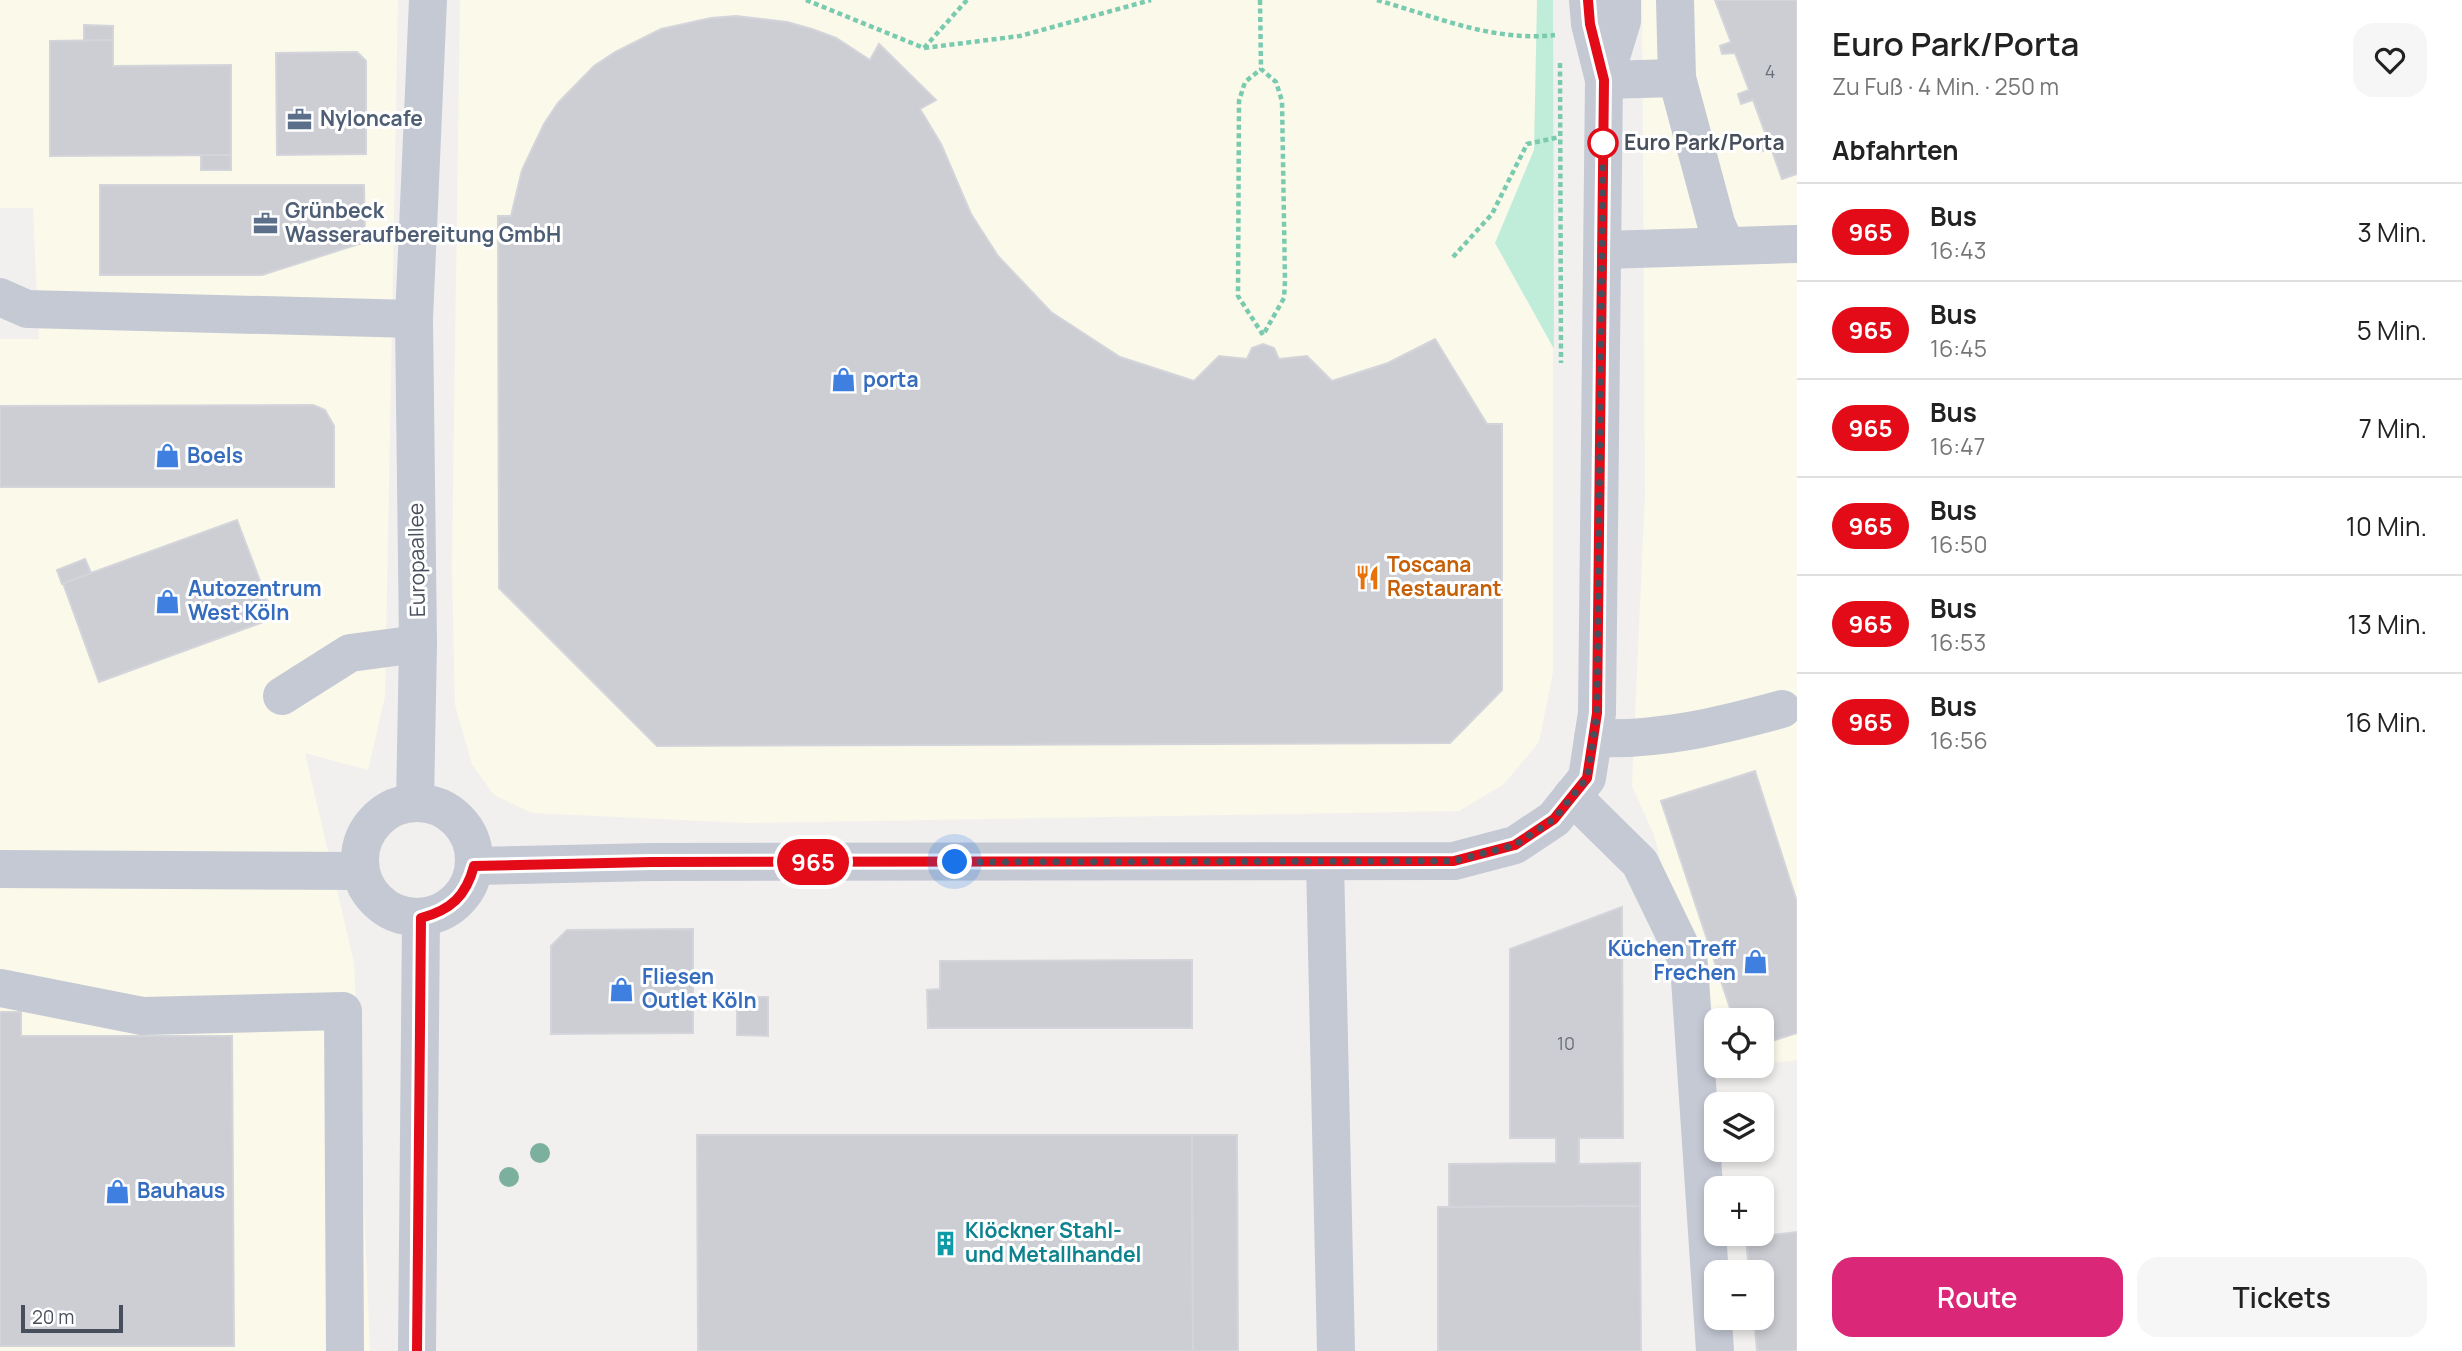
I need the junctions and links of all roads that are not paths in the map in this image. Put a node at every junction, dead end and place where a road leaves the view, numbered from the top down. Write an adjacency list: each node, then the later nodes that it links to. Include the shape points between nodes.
1 (428, 0): 11 (street, Europaallee)
2 (1588, 0): 6 (street)
3 (1622, 0): 6 (street, via 1622,21)
4 (1675, 0): 5 (street)
5 (1677, 78): 6 (street); 8 (street)
6 (1604, 80): 9 (street)
7 (1797, 244): 8 (street)
8 (1726, 247): 9 (street)
9 (1604, 250): 15 (street)
10 (0, 296): 11 (street, via 27,309)
11 (414, 319): 12 (street, Europaallee)
12 (418, 645): 13 (street, via 350,653); 17 (street, Europaallee)
13 (282, 696)
14 (1782, 709): 15 (street, via 1699,731 1634,740)
15 (1593, 738): 16 (street, via 1587,778)
16 (1572, 796): 18 (street, via 1554,819 1515,845 1467,858); 27 (street, via 1640,863 1689,964)
17 (415, 802): 19 (street, via 431,804 459,820 474,850); 21 (street, via 395,806 372,825 359,851)
18 (1325, 862): 19 (street); 26 (street)
19 (474, 866): 22 (street, via 469,885 457,902)
20 (0, 869): 21 (street)
21 (360, 871): 22 (street, via 381,906)
22 (421, 918): 25 (street)
23 (0, 988): 24 (street, via 142,1016 343,1011)
24 (345, 1351)
25 (418, 1351)
26 (1336, 1351)
27 (1714, 1351)

